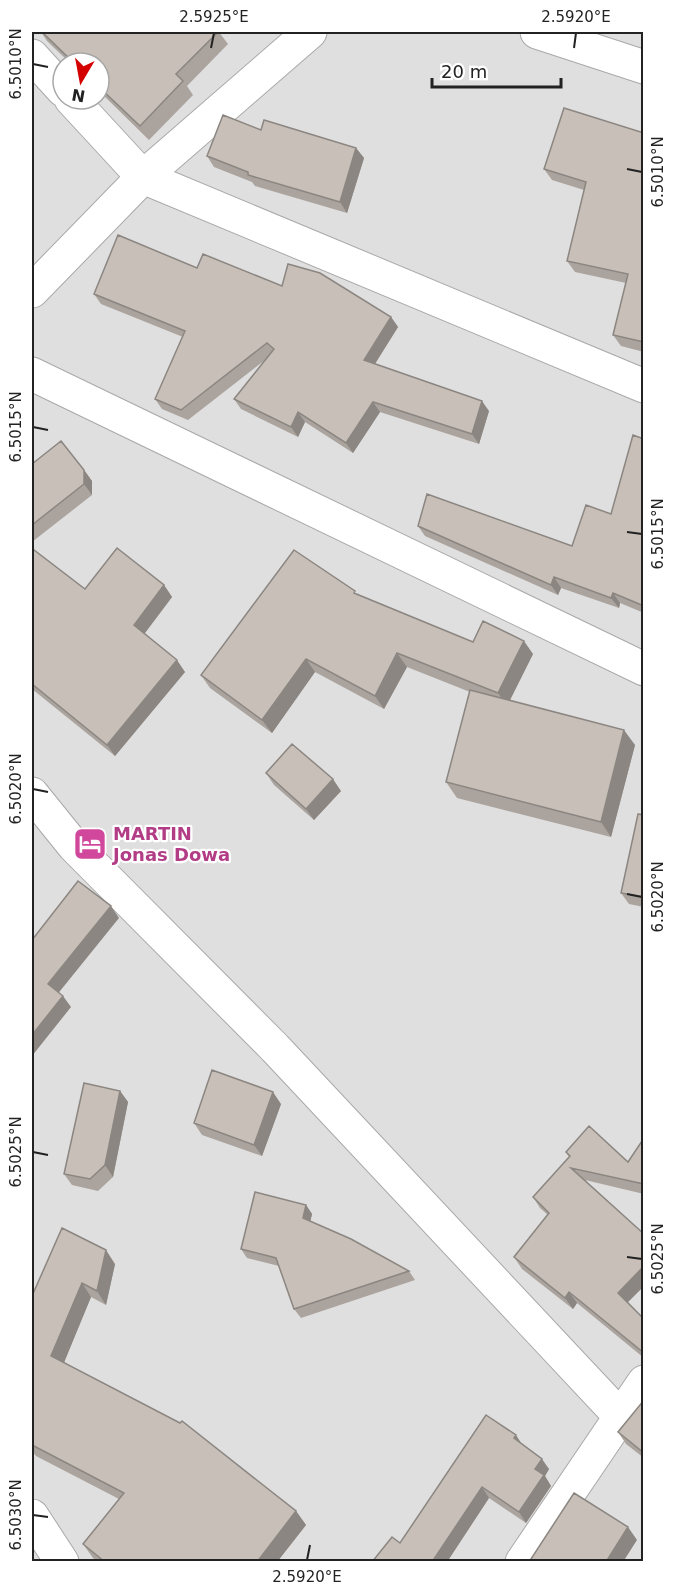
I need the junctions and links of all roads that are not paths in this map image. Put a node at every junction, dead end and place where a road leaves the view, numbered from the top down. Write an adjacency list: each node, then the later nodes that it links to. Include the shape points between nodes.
1 (310, 32): 7 (street)
2 (537, 32): 4 (street)
3 (32, 56): 5 (street)
4 (644, 67)
5 (51, 77)
6 (82, 111): 7 (street)
7 (143, 177): 8 (street); 10 (street)
8 (32, 291)
9 (32, 374): 11 (street)
10 (644, 386)
11 (644, 669)
12 (32, 794): 14 (street, via 74,846 275,1048)
13 (644, 1382): 14 (street)
14 (620, 1416): 17 (street)
15 (32, 1516): 16 (street)
16 (62, 1562)
17 (522, 1562)

